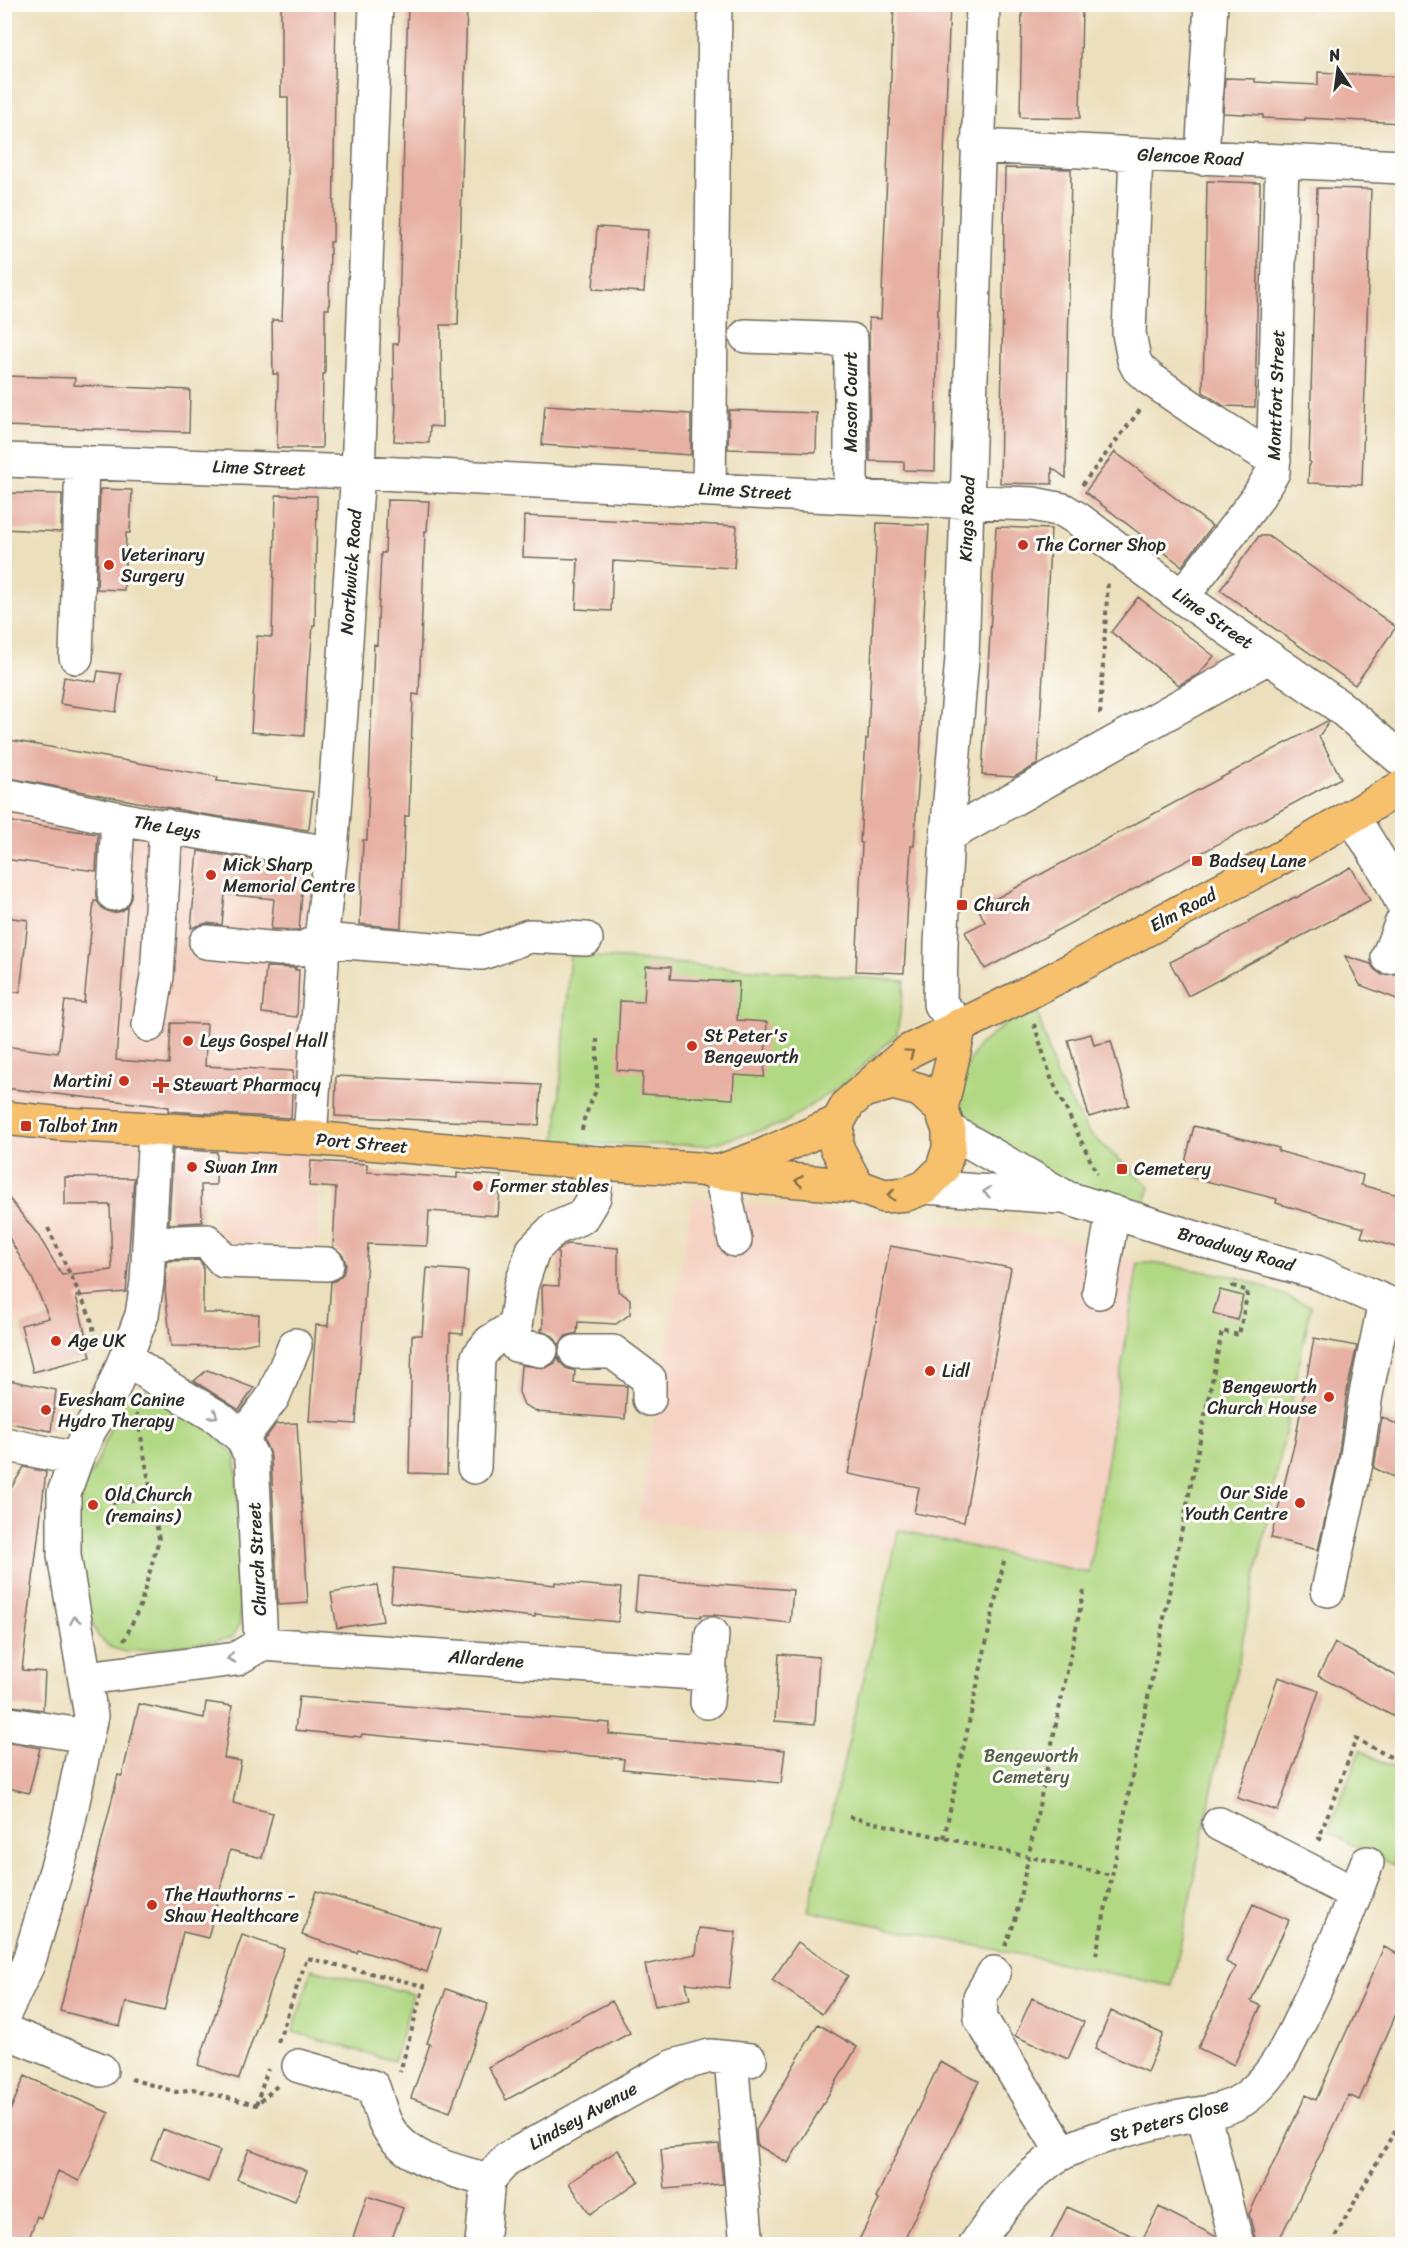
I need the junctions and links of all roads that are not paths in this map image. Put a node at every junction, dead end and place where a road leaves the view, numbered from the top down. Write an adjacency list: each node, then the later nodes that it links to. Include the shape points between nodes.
1 (376, 4): 14 (street, Northwick Road)
2 (715, 4): 15 (street)
3 (983, 4): 5 (street, Kings Road)
4 (1211, 4): 7 (street)
5 (977, 146): 6 (street, Glencoe Road); 17 (street, Kings Road)
6 (1136, 154): 7 (street, Glencoe Road); 12 (street, via 1129,333 1134,360 1159,386)
7 (1202, 158): 8 (street, Glencoe Road)
8 (1282, 162): 9 (street, Glencoe Road); 12 (street, Montfort Street)
9 (1402, 167)
10 (746, 336): 16 (street, Mason Court, via 851,340)
11 (4, 460): 13 (street, Lime Street)
12 (1274, 460): 18 (street, Montfort Street, via 1273,472 1256,500)
13 (82, 462): 14 (street, Lime Street); 19 (street)
14 (358, 472): 15 (street, Lime Street); 28 (street, Northwick Road)
15 (709, 490): 16 (street, Lime Street)
16 (851, 497): 17 (street, Lime Street)
17 (968, 501): 18 (street, Lime Street, via 1033,504 1063,510); 27 (street, Kings Road, via 962,658)
18 (1182, 597): 20 (street, Lime Street)
19 (76, 657)
20 (1268, 657): 21 (street, Lime Street, via 1340,707); 27 (street)
21 (1402, 760)
22 (1402, 787): 24 (main road, Elm Road)
23 (4, 795): 25 (street, The Leys)
24 (1352, 816): 30 (street); 37 (main road, Elm Road, via 1024,995)
25 (118, 819): 26 (street, The Leys); 29 (street)
26 (166, 826): 28 (street, The Leys); 36 (street, via 157,976)
27 (946, 836): 37 (street, Kings Road, via 940,1004)
28 (331, 853): 33 (street, Northwick Road)
29 (114, 894)
30 (1402, 902)
31 (1402, 922): 35 (street)
32 (586, 939): 33 (street, via 529,936 482,953)
33 (321, 940): 34 (street, via 301,949); 43 (street, Northwick Road)
34 (206, 942)
35 (1389, 957)
36 (149, 1025)
37 (960, 1025): 38 (main road, Elm Road, one-way to 37, via 909,1051); 40 (main road)
38 (866, 1090): 40 (main road, via 893,1083 920,1090); 41 (main road, via 848,1104)
39 (4, 1118): 42 (main road, Port Street)
40 (945, 1120): 47 (main road, via 949,1149 942,1170); 48 (street, Broadway Road)
41 (838, 1122): 45 (main road, Port Street); 46 (main road, via 836,1146)
42 (155, 1130): 43 (main road, Port Street); 51 (street)
43 (310, 1138): 44 (main road, Port Street)
44 (587, 1162): 45 (main road, Port Street); 55 (street, via 594,1197 582,1217 554,1229 533,1250 521,1286)
45 (720, 1171): 46 (main road, Port Street, one-way to 45); 50 (street)
46 (857, 1186): 47 (main road, one-way to 46, via 907,1194 884,1196)
47 (924, 1187): 48 (street, Broadway Road, one-way to 47)
48 (1067, 1198): 49 (street, Broadway Road)
49 (1113, 1212): 53 (street); 54 (street, Broadway Road, via 1316,1272)
50 (735, 1240)
51 (150, 1243): 52 (street, via 207,1241 224,1261); 59 (street, via 142,1315)
52 (327, 1264)
53 (1100, 1292)
54 (1394, 1306): 65 (street, via 1366,1394 1356,1463)
55 (515, 1326): 57 (street, via 516,1345); 64 (street, via 490,1342 478,1357)
56 (295, 1346): 61 (street, via 273,1397)
57 (541, 1350)
58 (576, 1352): 60 (street, via 614,1352 649,1379)
59 (112, 1353): 61 (street, Church Street, one-way to 61, via 219,1418); 63 (street, via 108,1401)
60 (649, 1399)
61 (242, 1438): 67 (street, Church Street, via 252,1458)
62 (4, 1444): 63 (street)
63 (76, 1459): 68 (street, one-way to 63, via 64,1555 64,1493)
64 (474, 1467)
65 (1328, 1590)
66 (712, 1634): 67 (street, Allardene, via 709,1688)
67 (261, 1644): 68 (street, one-way to 68, via 236,1659)
68 (98, 1676): 70 (street)
69 (4, 1723): 70 (street)
70 (87, 1736): 75 (street, via 64,1844 28,1964)
71 (1219, 1824): 73 (street)
72 (1367, 1863): 73 (street, St Peters Close)
73 (1355, 1894): 79 (street, St Peters Close, via 1326,1967 1286,2049 1265,2082 1246,2098)
74 (994, 1973): 80 (street, via 980,1997 981,2019)
75 (4, 2014)
76 (4, 2031): 78 (street)
77 (281, 2061): 81 (street, via 373,2087 385,2124 407,2150 444,2168)
78 (101, 2070)
79 (1203, 2113): 80 (street, St Peters Close, via 1095,2140); 85 (street)
80 (1063, 2153): 84 (street, St Peters Close, via 1048,2161 1009,2197)
81 (488, 2180): 82 (street, Lindsey Avenue, via 507,2159 546,2135 674,2066 710,2056 741,2059); 83 (street)
82 (746, 2235)
83 (482, 2244)
84 (976, 2244)
85 (1237, 2244)

